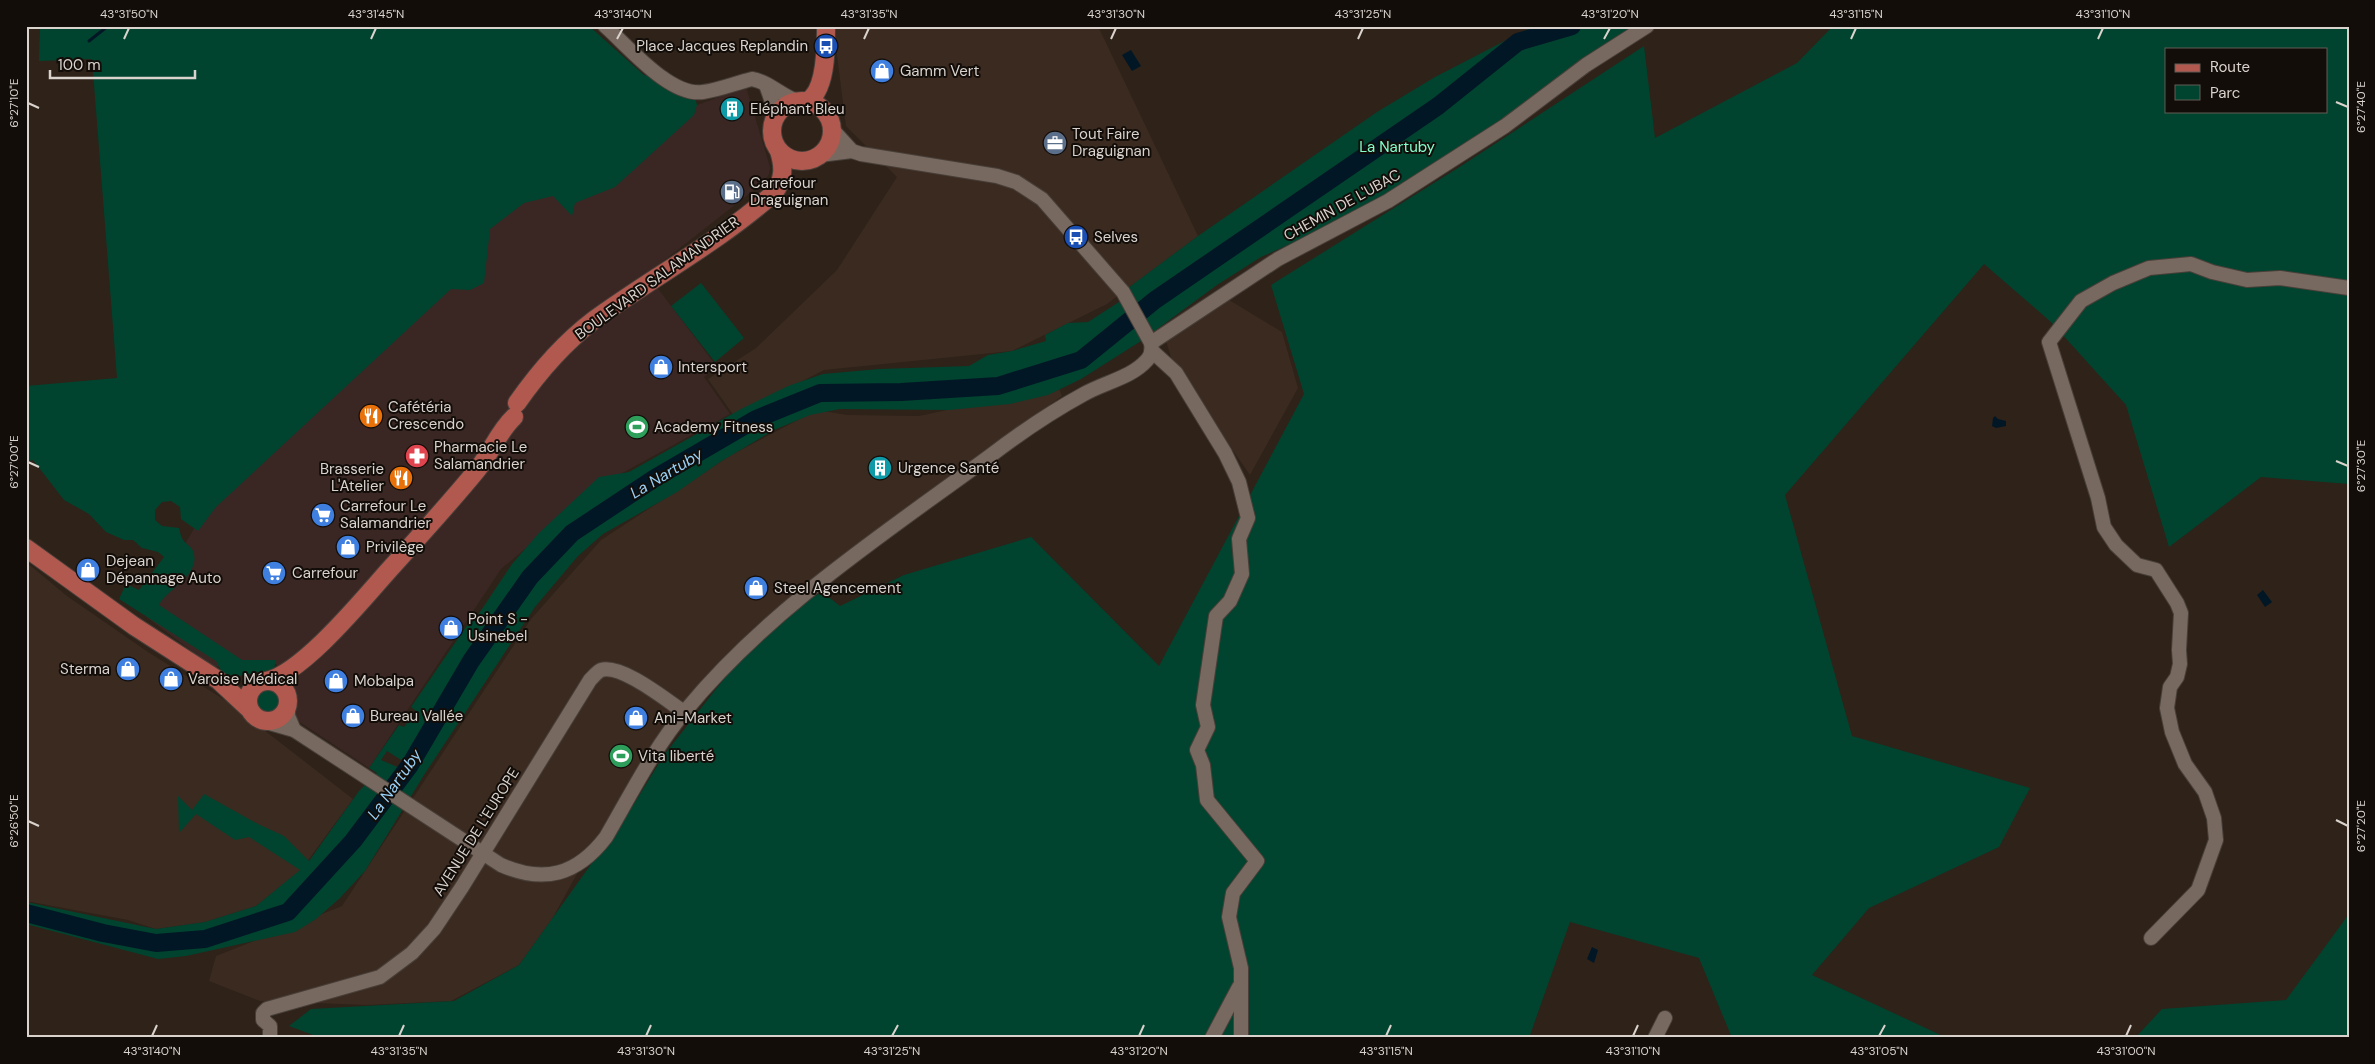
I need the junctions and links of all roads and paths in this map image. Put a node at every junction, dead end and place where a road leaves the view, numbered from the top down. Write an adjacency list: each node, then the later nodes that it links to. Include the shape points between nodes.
1 (605, 26): 5 (street, via 646,64 688,91 702,92 752,79)
2 (826, 26): 4 (main road)
3 (1647, 26): 13 (street, CHEMIN DE L'UBAC, via 1586,65 1505,126 1388,201 1278,259)
4 (826, 53): 6 (main road, via 820,86 814,96); 8 (main road)
5 (766, 84): 6 (street, via 784,96); 7 (street)
6 (803, 102): 7 (main road, via 784,108); 8 (main road, via 815,104)
7 (776, 116): 9 (main road, via 772,132)
8 (830, 122): 10 (street); 11 (main road, via 828,145)
9 (779, 150): 11 (main road, via 786,157 800,161); 15 (main road, BOULEVARD SALAMANDRIER, via 782,178 774,193 594,320 548,365 479,467)
10 (852, 151): 11 (street); 13 (street, via 864,156 996,176 1016,182 1042,199 1123,292)
11 (820, 155)
12 (2349, 288): 24 (street, via 2280,278 2247,280 2191,264 2149,268 2113,282 2081,301 2049,342 2098,498 2104,527 2116,545 2138,565 2156,570 2181,612 2180,664 2170,687 2167,708 2172,732 2185,764 2205,792 2214,818 2216,840 2198,890)
13 (1151, 343): 20 (street, CHEMIN DE L'UBAC, via 1148,360 1126,377 1085,393 996,451 809,591 759,633); 25 (street, via 1176,372 1225,453 1239,482 1248,518 1239,538 1242,574 1230,601 1216,616 1204,705 1208,727 1197,750 1203,765 1207,800 1257,862 1233,893 1229,917 1241,968)
14 (26, 548): 16 (main road, via 134,626)
15 (309, 655): 17 (main road, BOULEVARD SALAMANDRIER, via 276,678); 18 (main road, BOULEVARD SALAMANDRIER)
16 (218, 680): 17 (main road); 19 (main road)
17 (264, 681): 18 (main road, via 279,684); 19 (main road, via 250,691)
18 (287, 700): 21 (main road, via 284,714); 22 (street, via 288,716)
19 (248, 708): 21 (main road, via 254,716)
20 (684, 712): 23 (street, CHEMIN DE L'UBAC, via 669,731 606,837 574,867 555,874 527,875 500,865); 23 (street, AVENUE DE L'EUROPE, via 623,673 612,669 599,670)
21 (266, 722): 22 (street, CHEMIN DE L'UBAC)
22 (294, 730): 23 (street, CHEMIN DE L'UBAC)
23 (483, 854): 27 (street, AVENUE DE L'EUROPE, via 434,929 412,953 380,977 266,1009 263,1020 270,1026)
24 (2151, 938)
25 (1241, 984): 28 (street); 29 (street)
26 (1665, 1018): 30 (street)
27 (270, 1038)
28 (1212, 1038)
29 (1242, 1038)
30 (1655, 1038)

